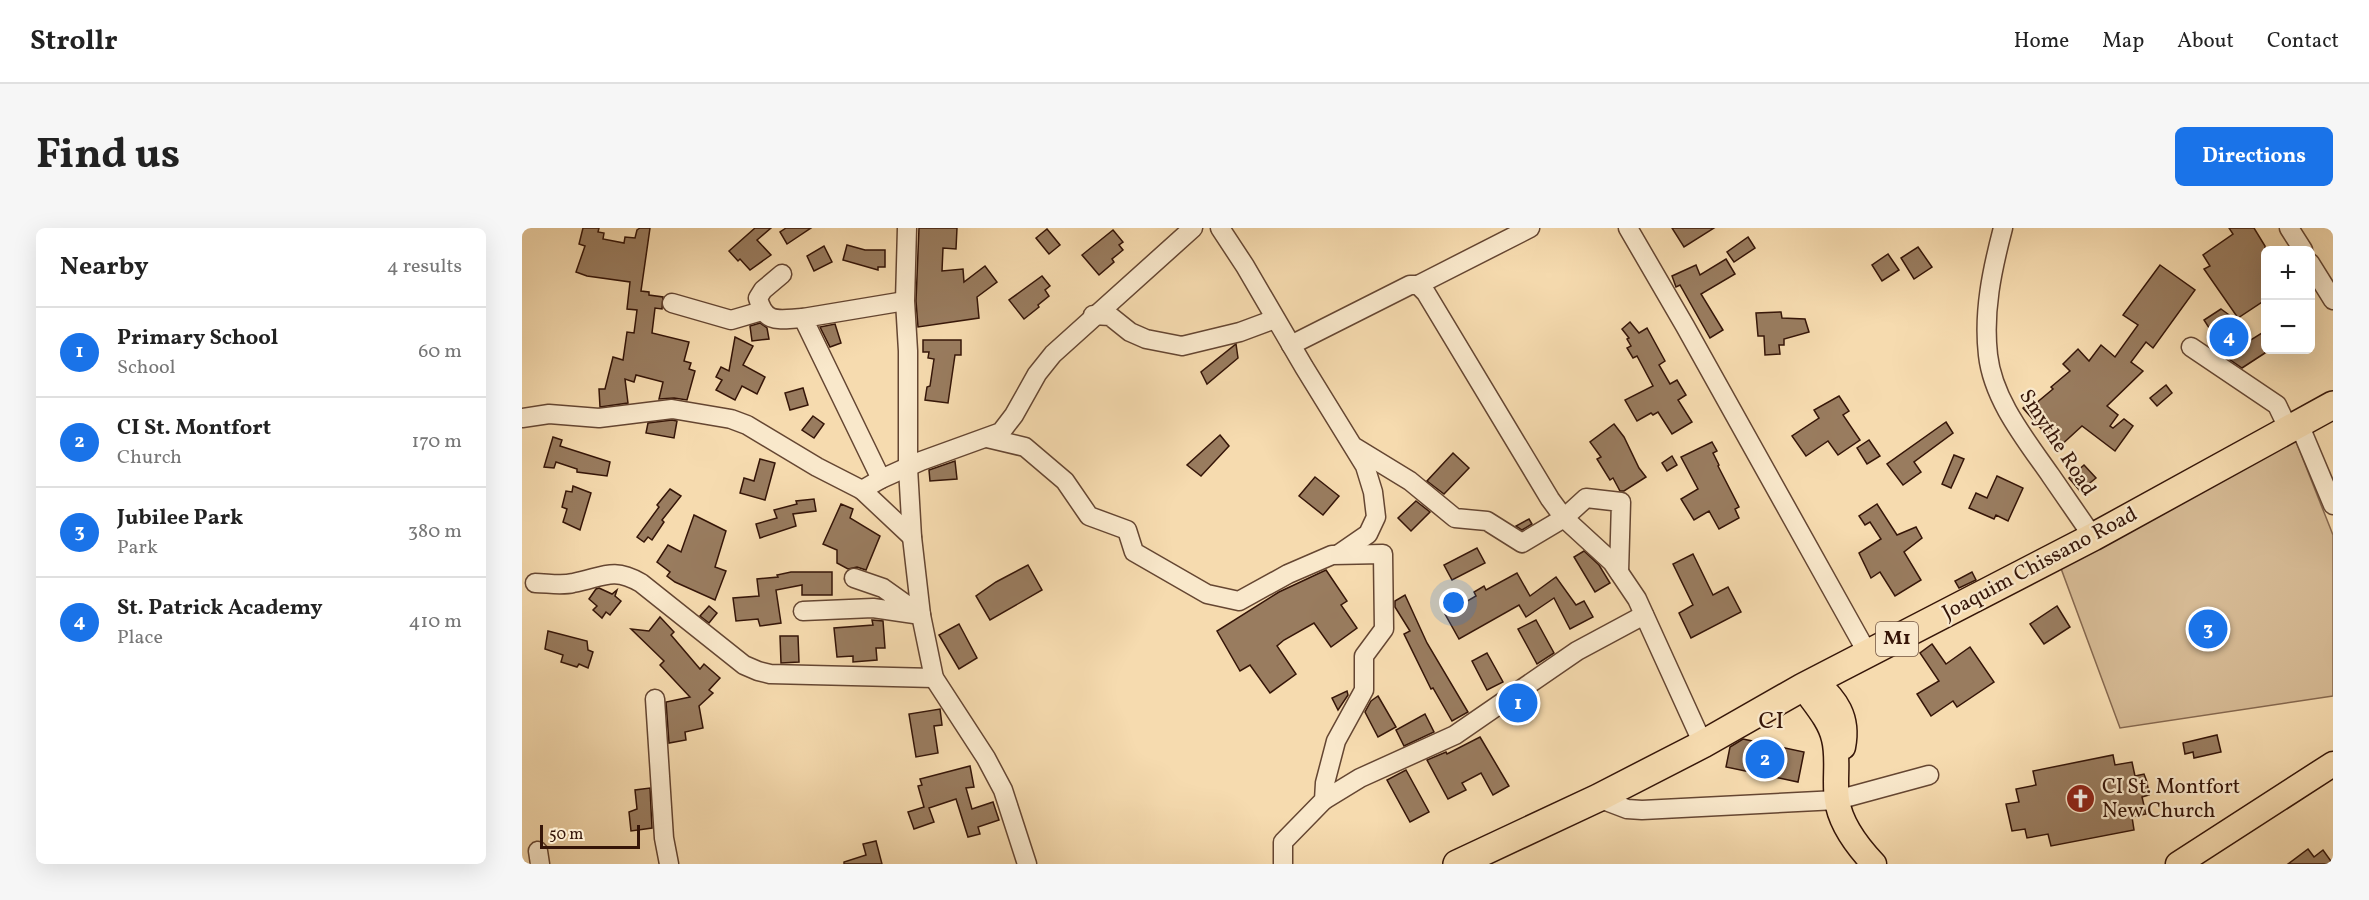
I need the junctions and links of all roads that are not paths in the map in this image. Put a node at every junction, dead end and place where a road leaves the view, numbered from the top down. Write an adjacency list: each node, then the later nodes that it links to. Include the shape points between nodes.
1 (907, 228): 13 (street)
2 (1193, 228): 16 (street)
3 (1220, 228): 18 (street)
4 (1530, 228): 11 (street)
5 (1628, 228): 40 (street)
6 (2003, 228): 32 (street, Smythe Road, via 1991,274 1986,320 1988,357 1996,388 2027,442)
7 (2289, 228): 8 (street)
8 (2300, 246)
9 (2315, 271): 12 (street)
10 (782, 274): 15 (street, via 758,298)
11 (1418, 285): 19 (street, via 1410,285); 30 (street)
12 (2333, 300)
13 (905, 301): 17 (street); 26 (street)
14 (672, 303): 15 (street, via 731,320)
15 (762, 311): 17 (street, via 777,319)
16 (1093, 315): 18 (street, via 1110,316 1146,339 1182,346); 24 (street, via 1037,374 1001,432)
17 (803, 318): 27 (street)
18 (1275, 319): 19 (street)
19 (1291, 345): 25 (street)
20 (2191, 347): 23 (street, via 2277,405)
21 (2333, 405): 23 (highway, Joaquim Chissano Road / M1)
22 (522, 418): 28 (street, via 549,414 599,418 672,409 731,419)
23 (2294, 427): 29 (street); 32 (highway, Joaquim Chissano Road / M1)
24 (987, 438): 26 (street); 33 (street, via 1025,447 1065,480 1089,516 1126,530 1134,552 1207,594 1239,602 1288,574)
25 (1354, 447): 30 (street, via 1410,481 1455,518 1487,521 1522,543); 33 (street, via 1365,466 1376,517 1368,534)
26 (908, 468): 27 (street); 31 (street)
27 (881, 479): 28 (street)
28 (862, 490): 31 (street)
29 (2332, 499)
30 (1564, 518): 34 (street); 34 (street, via 1586,498 1621,502)
31 (912, 537): 38 (street)
32 (2092, 537): 40 (highway, Joaquim Chissano Road / M1)
33 (1339, 554): 49 (street, via 1383,554 1384,629 1364,656 1364,690 1336,741)
34 (1619, 572): 39 (street)
35 (854, 578): 38 (street, via 883,588)
36 (535, 583): 41 (street, via 570,584 600,575 627,575 744,666 770,674)
37 (803, 611): 38 (street, via 873,608)
38 (921, 615): 41 (street)
39 (1644, 615): 44 (street); 49 (street, via 1577,651 1455,735 1360,778)
40 (1868, 654): 42 (highway, Joaquim Chissano Road / M1)
41 (934, 678): 52 (street, via 1003,790)
42 (1809, 684): 44 (highway, Joaquim Chissano Road / M1); 47 (main road, via 1833,698 1842,713 1845,734)
43 (655, 699): 51 (street)
44 (1703, 744): 48 (highway, Joaquim Chissano Road / M1)
45 (2333, 764): 55 (main road)
46 (1929, 775): 47 (street)
47 (1837, 789): 48 (street, via 1642,810); 54 (main road, via 1841,815)
48 (1598, 798): 50 (highway, Joaquim Chissano Road / M1)
49 (1324, 800): 53 (street, via 1283,842)
50 (1474, 860)
51 (669, 864)
52 (1027, 864)
53 (1283, 864)
54 (1874, 864)
55 (2178, 864)

